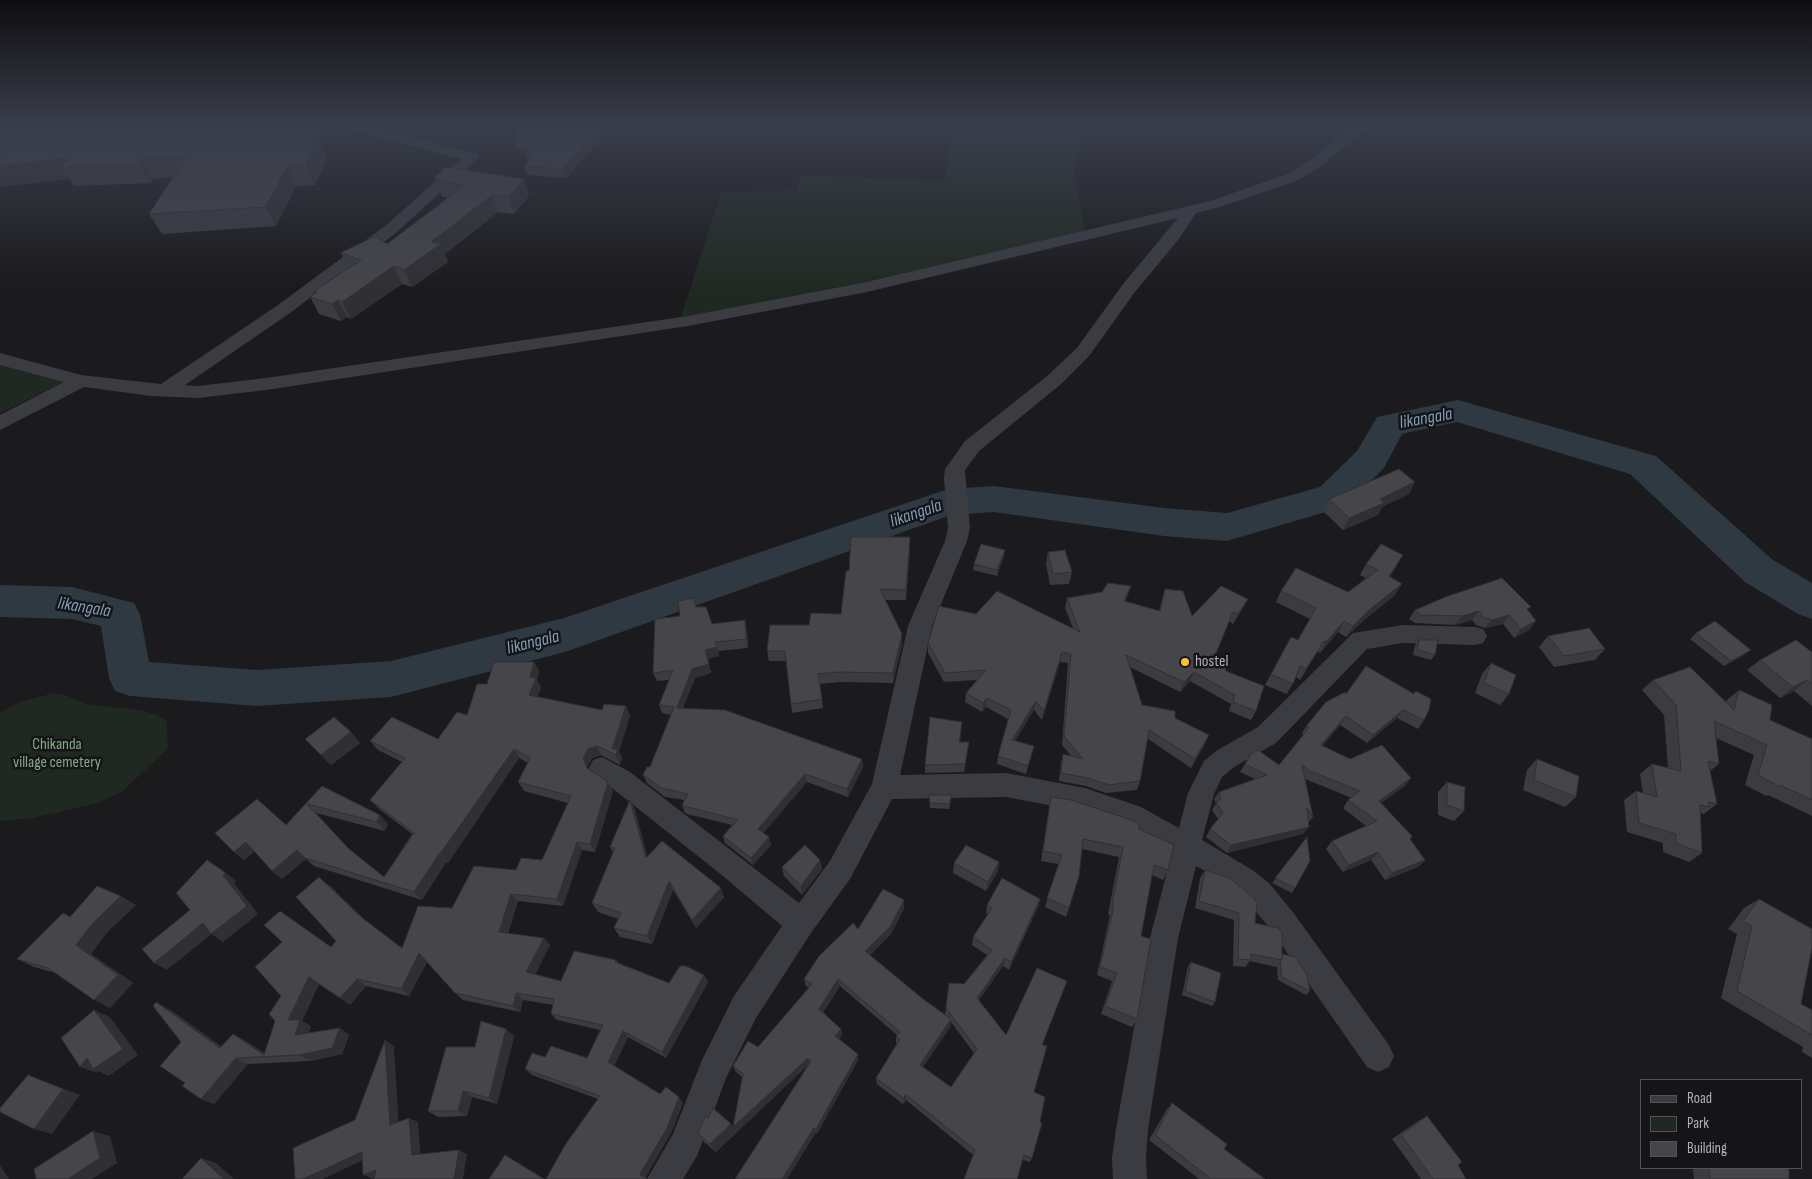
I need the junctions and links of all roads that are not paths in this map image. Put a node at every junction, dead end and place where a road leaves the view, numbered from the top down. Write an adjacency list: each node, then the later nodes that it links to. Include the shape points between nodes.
1 (444, 181): 6 (street, via 391,229)
2 (1283, 181): 3 (street)
3 (1190, 211): 6 (street, via 868,287 688,321 249,387 198,392); 10 (street, via 1083,352 1053,381 987,433 955,469 959,528 920,626)
4 (0, 359): 5 (street)
5 (81, 381): 6 (street); 7 (street)
6 (164, 391)
7 (0, 423)
8 (1475, 636): 11 (street, via 1403,634 1361,640 1267,735 1213,769 1201,793)
9 (602, 768): 12 (street)
10 (884, 787): 11 (street, via 1006,785 1086,800 1120,811); 12 (street, via 840,870)
11 (1186, 847): 13 (street, via 1228,869 1259,894 1282,921); 15 (street, via 1164,938 1132,1129)
12 (801, 922): 14 (street, via 745,1008 713,1071 685,1144)
13 (1378, 1056)
14 (664, 1179)
15 (1130, 1179)

